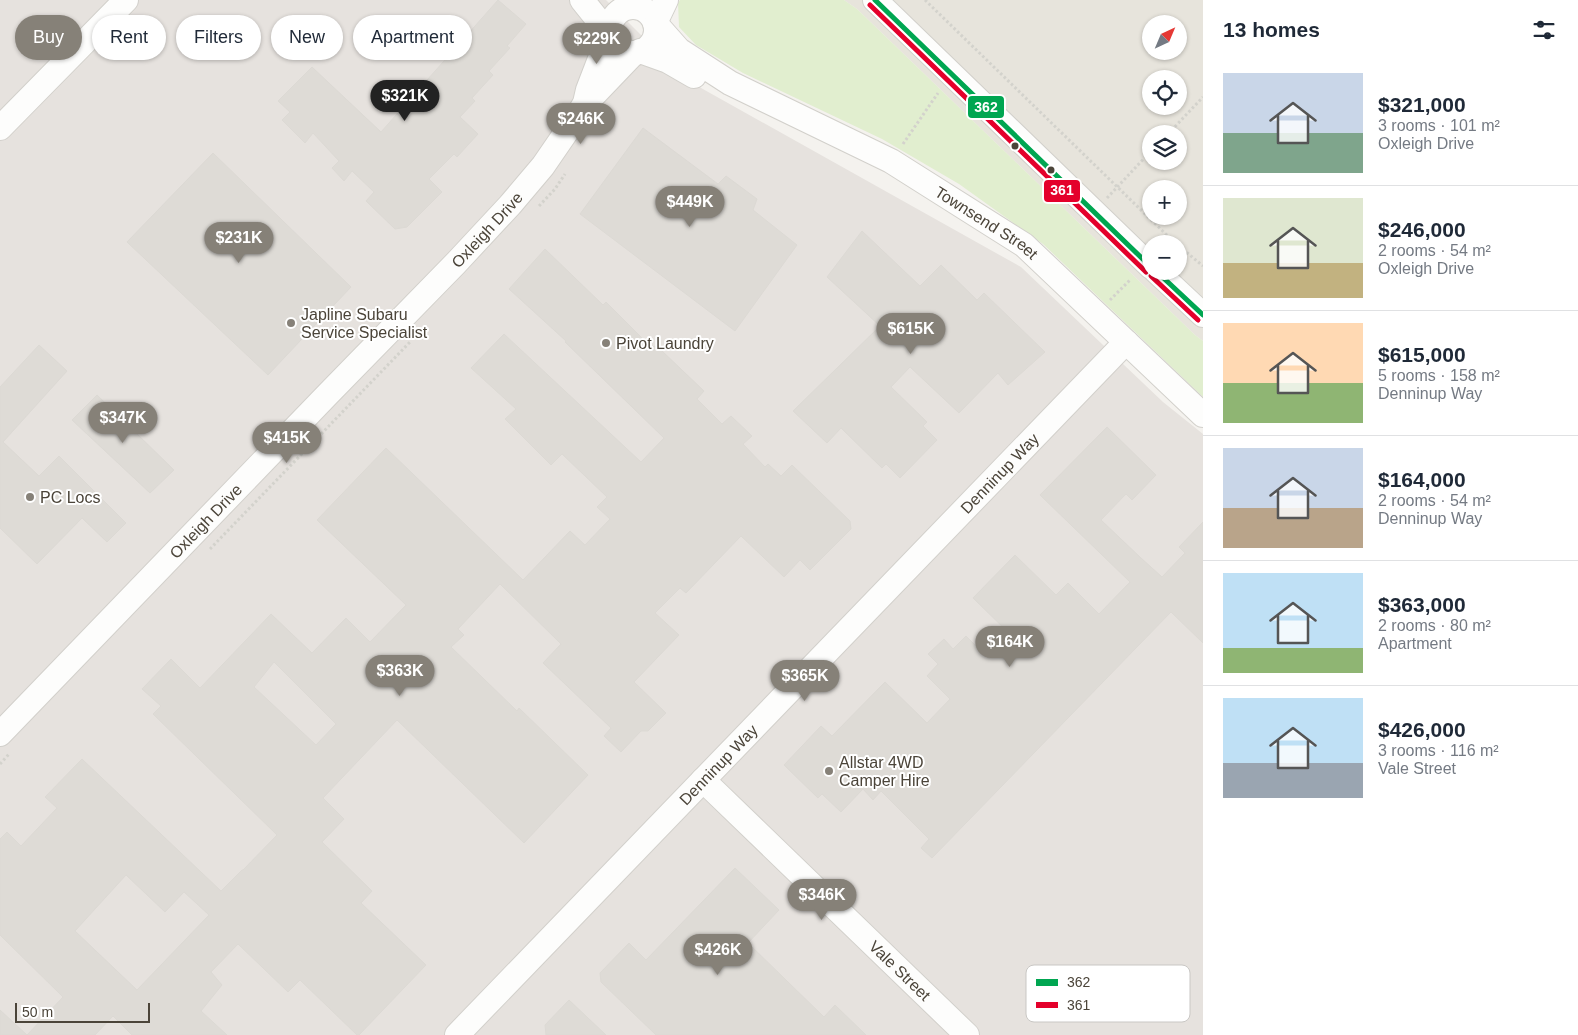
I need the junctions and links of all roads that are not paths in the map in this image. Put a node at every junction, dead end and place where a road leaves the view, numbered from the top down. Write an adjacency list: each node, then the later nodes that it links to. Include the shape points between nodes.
1 (126, 0): 12 (street)
2 (582, 0): 8 (street)
3 (602, 0): 6 (street, via 619,8)
4 (666, 0): 7 (street)
5 (875, 0): 13 (street)
6 (634, 5): 7 (street, via 647,11); 8 (street, via 615,15)
7 (655, 24): 9 (street, via 655,38); 10 (street, Townsend Street, via 680,50)
8 (611, 33): 9 (street, via 620,48); 11 (street, Oxleigh Drive)
9 (637, 52): 10 (street, Townsend Street, via 668,62 698,79); 11 (street, Oxleigh Drive)
10 (730, 83): 16 (street, Townsend Street, via 891,161 1024,245)
11 (586, 103): 18 (street, Oxleigh Drive, via 543,166 456,263)
12 (0, 128)
13 (1142, 258)
14 (1166, 280): 15 (street)
15 (1203, 315)
16 (1126, 342): 17 (street, Townsend Street); 19 (street, Denninup Way)
17 (1203, 415)
18 (0, 734)
19 (703, 780): 20 (street, Denninup Way); 21 (street, Vale Street)
20 (457, 1035)
21 (967, 1035)

